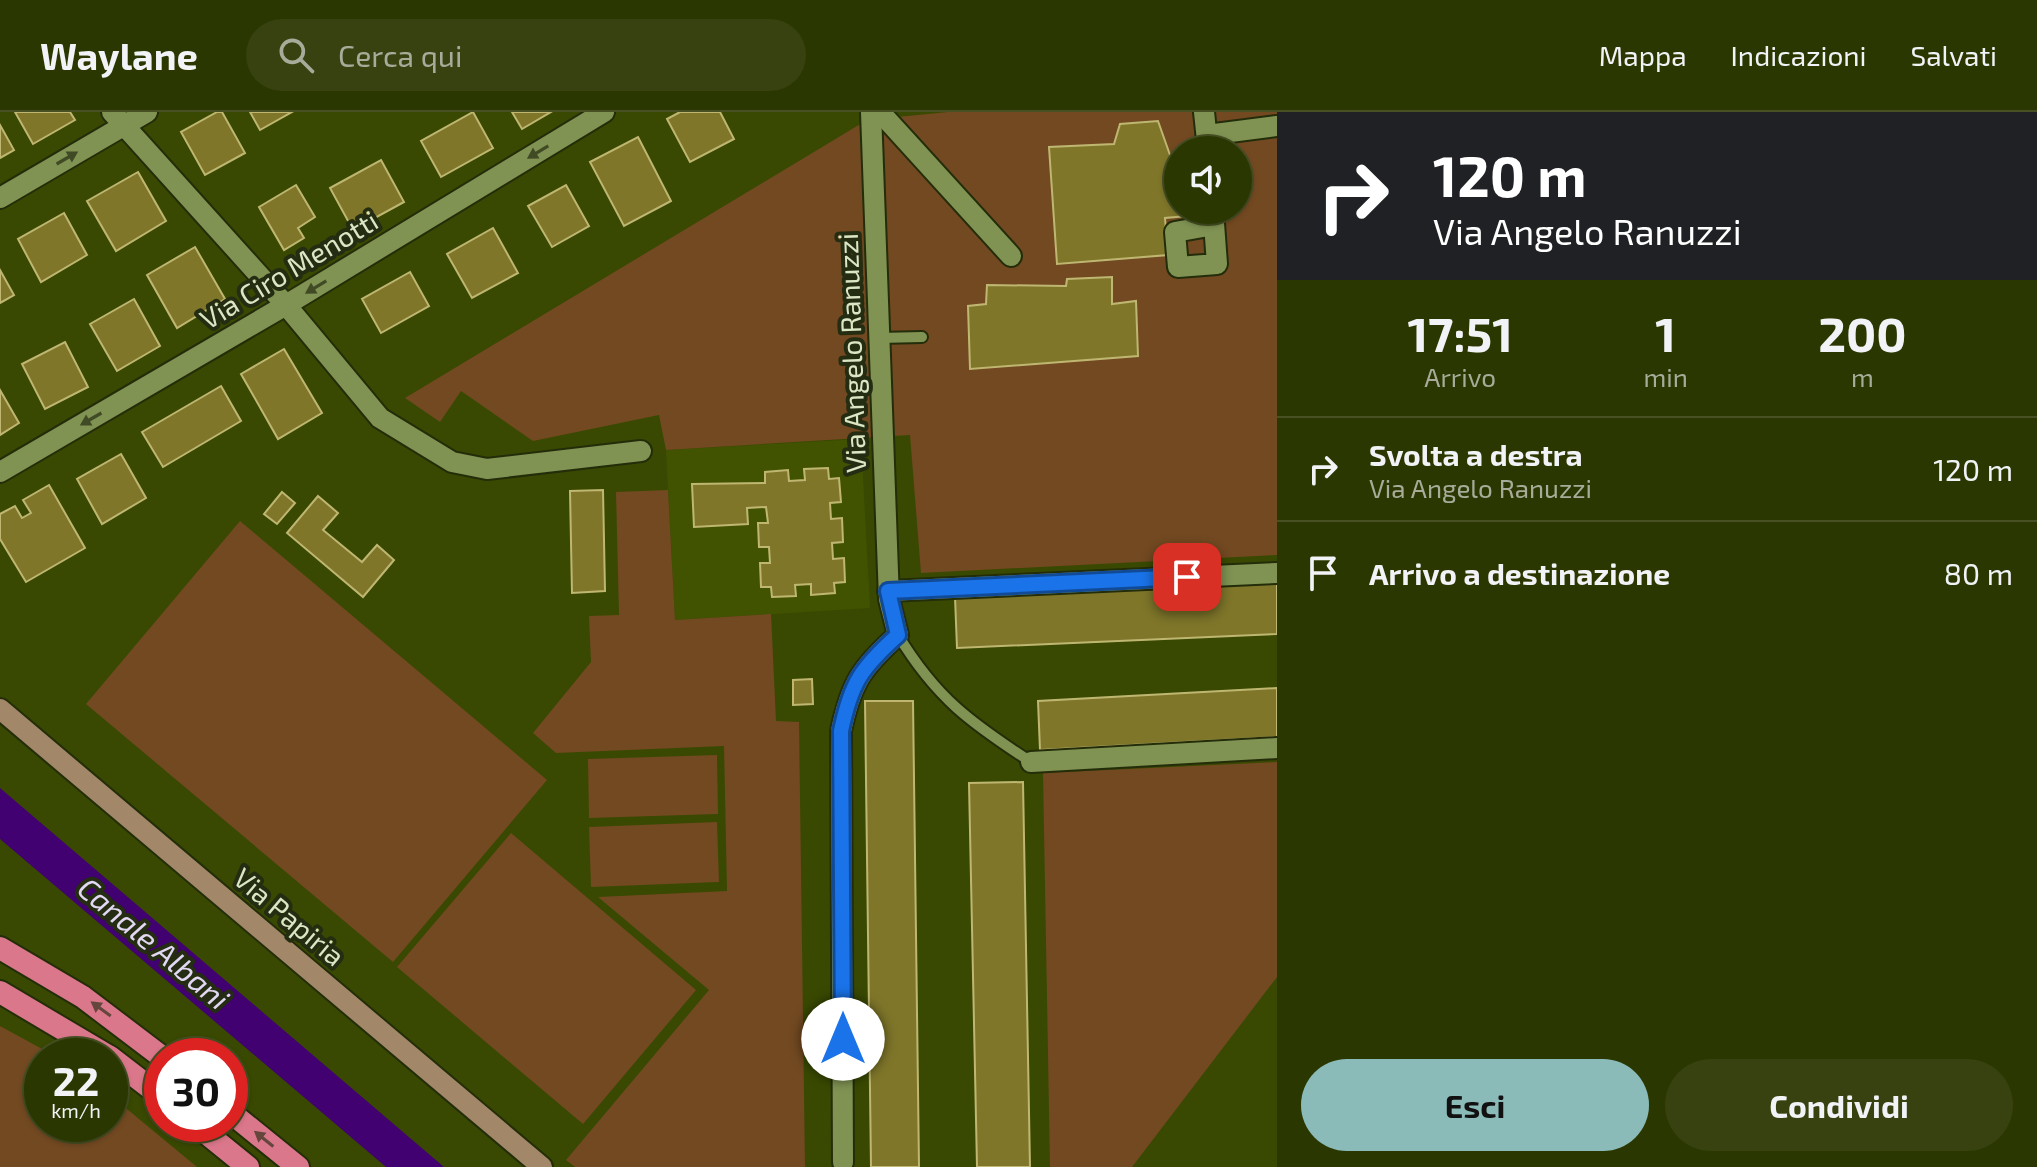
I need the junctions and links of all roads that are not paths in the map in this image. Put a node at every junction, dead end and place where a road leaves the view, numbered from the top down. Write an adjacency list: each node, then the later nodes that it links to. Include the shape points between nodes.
1 (147, 112): 6 (street)
2 (604, 112): 12 (street, Via Ciro Menotti, one-way to 12)
3 (871, 112): 14 (street, Via Angelo Ranuzzi)
4 (880, 112): 11 (street)
5 (1204, 112): 8 (street)
6 (118, 119): 10 (street, one-way to 6); 12 (street)
7 (1277, 126): 9 (street)
8 (1207, 136)
9 (1234, 136)
10 (0, 198)
11 (1011, 256)
12 (286, 305): 15 (street, via 380,418 452,462 487,469); 16 (street, Via Ciro Menotti, one-way to 16)
13 (922, 337): 14 (lane)
14 (879, 338): 18 (street, Via Angelo Ranuzzi)
15 (641, 451)
16 (0, 472)
17 (1277, 573): 18 (street)
18 (888, 591): 19 (street, Via Angelo Ranuzzi)
19 (898, 635): 22 (lane, via 923,676 970,722); 31 (street, via 849,690 841,731)
20 (0, 709): 34 (main road, Via Papiria)
21 (1277, 748): 22 (street)
22 (1031, 762)
23 (0, 948): 26 (highway, one-way to 23, via 83,997)
24 (0, 992): 25 (highway)
25 (77, 1038)
26 (144, 1043)
27 (128, 1071): 28 (highway)
28 (144, 1083)
29 (248, 1127): 33 (highway, one-way to 29)
30 (217, 1142): 32 (highway)
31 (843, 1162)
32 (248, 1167)
33 (298, 1167)
34 (542, 1167)

